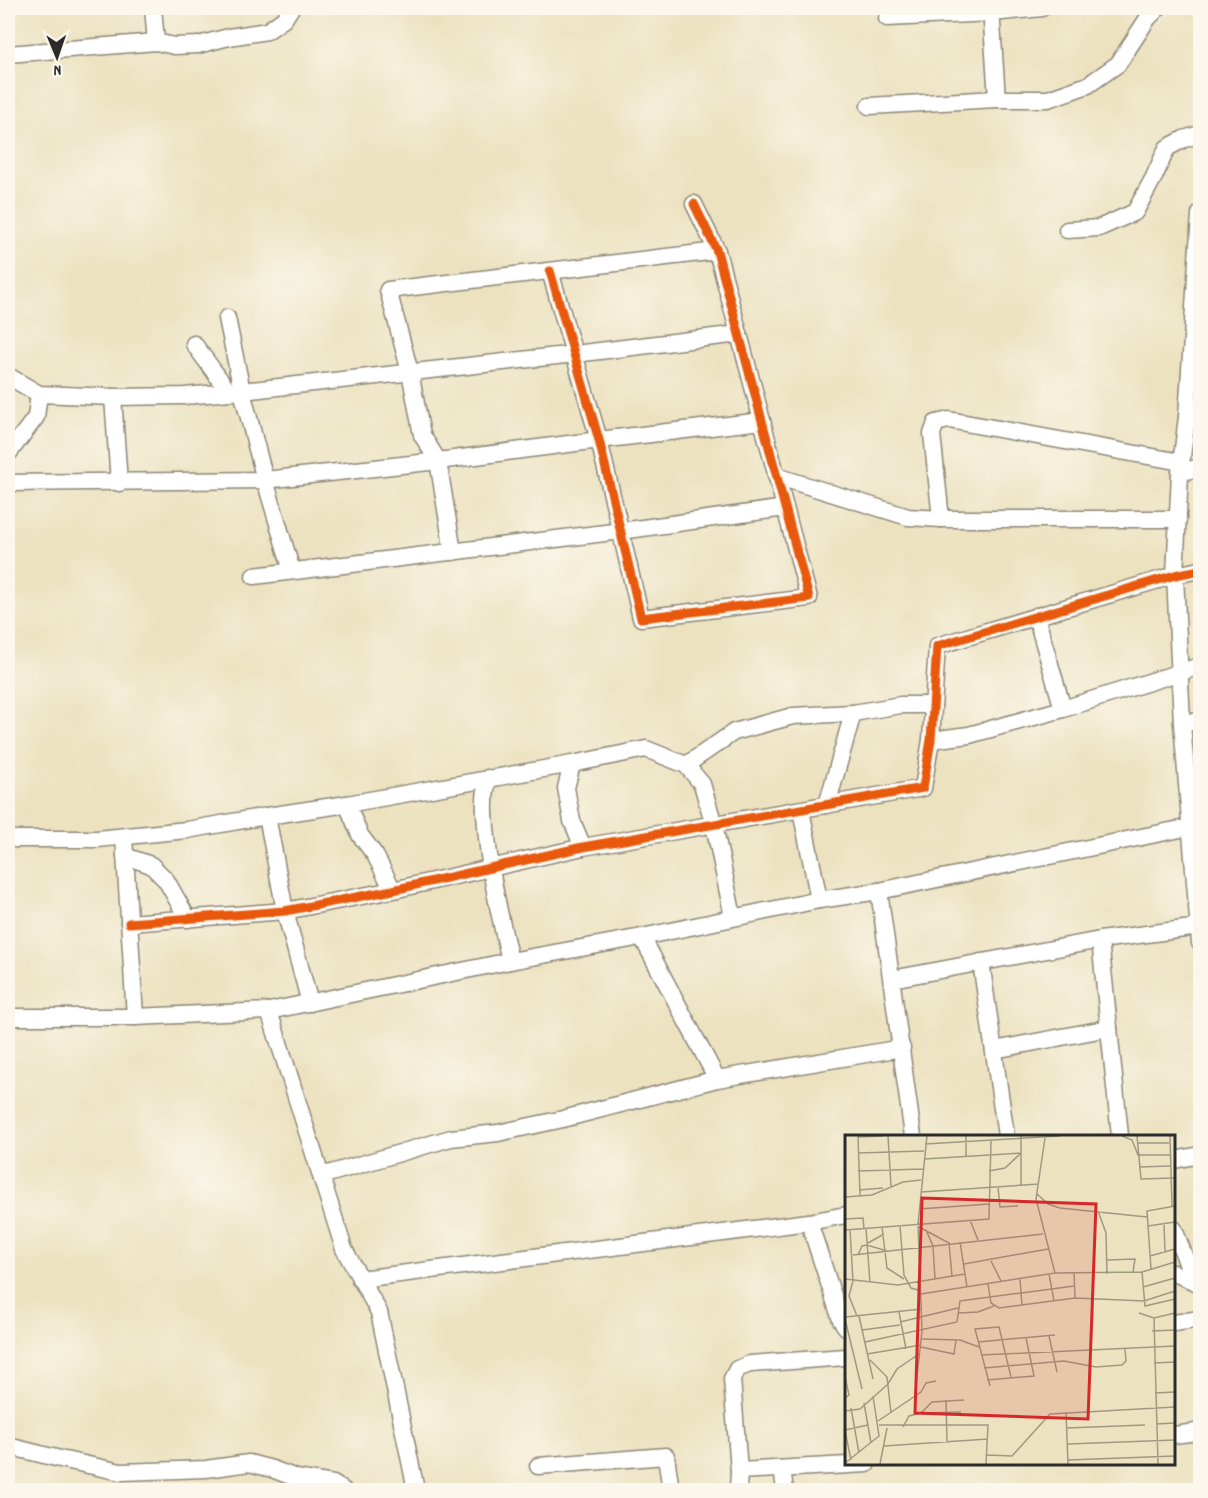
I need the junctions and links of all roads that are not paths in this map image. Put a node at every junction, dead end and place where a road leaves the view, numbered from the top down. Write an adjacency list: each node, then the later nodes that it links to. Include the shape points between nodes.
1 (153, 8): 7 (street)
2 (291, 8): 7 (street, via 284,19 267,31 198,45)
3 (1042, 8): 5 (street)
4 (1158, 8): 9 (street, via 1118,64 1088,85 1048,99)
5 (991, 10): 6 (street); 9 (street)
6 (887, 18)
7 (156, 42): 8 (street)
8 (8, 54)
9 (997, 99): 10 (street)
10 (869, 106)
11 (1200, 134): 14 (street, via 1167,148 1135,212 1099,228)
12 (694, 204): 15 (street)
13 (1200, 214): 26 (street)
14 (1067, 230)
15 (717, 251): 16 (street); 18 (street)
16 (550, 271): 20 (street); 21 (street, via 388,290)
17 (227, 318): 23 (street)
18 (739, 334): 20 (street); 27 (street)
19 (194, 344): 23 (street)
20 (575, 354): 21 (street); 28 (street)
21 (410, 372): 23 (street); 30 (street, via 422,435)
22 (8, 376): 24 (street)
23 (236, 392): 25 (street); 34 (street)
24 (39, 394): 25 (street); 29 (street, via 36,417)
25 (113, 398): 36 (street)
26 (1194, 412): 31 (street)
27 (762, 421): 28 (street); 33 (street)
28 (599, 440): 30 (street); 40 (street)
29 (8, 454)
30 (438, 461): 34 (street); 41 (street)
31 (1181, 467): 32 (street); 38 (street, via 949,420 936,423 932,434); 39 (street)
32 (1200, 467)
33 (776, 476): 37 (street); 38 (street, via 908,517)
34 (265, 480): 36 (street); 43 (street)
35 (8, 483): 36 (street)
36 (119, 483)
37 (785, 508): 40 (street); 40 (street, via 808,598 641,618)
38 (941, 519): 39 (street)
39 (1178, 519): 44 (street)
40 (621, 531): 41 (street)
41 (453, 552): 43 (street)
42 (1200, 570): 44 (street)
43 (292, 572): 45 (street)
44 (1176, 575): 46 (street); 48 (street)
45 (254, 576)
46 (1036, 616): 49 (street, via 937,646); 50 (street)
47 (1200, 666): 48 (street)
48 (1180, 672): 50 (street); 53 (street)
49 (933, 705): 51 (street, via 901,705); 54 (street)
50 (1063, 709): 54 (street, via 969,735)
51 (853, 713): 56 (street, via 793,716 734,732); 59 (street)
52 (1200, 721): 53 (street)
53 (1182, 723): 63 (street)
54 (931, 740): 59 (street, via 923,788)
55 (572, 764): 56 (street, via 646,749); 57 (street); 66 (street, via 566,788 572,821)
56 (686, 765): 62 (street, via 702,784)
57 (488, 778): 58 (street); 69 (street, via 484,804)
58 (347, 804): 61 (street); 70 (street)
59 (827, 805): 60 (street)
60 (801, 810): 62 (street); 72 (street)
61 (267, 816): 64 (street); 73 (street)
62 (714, 825): 66 (street); 74 (street)
63 (1190, 827): 67 (street); 71 (street)
64 (124, 837): 65 (street); 68 (street)
65 (8, 839)
66 (583, 847): 69 (street)
67 (1196, 851): 77 (street)
68 (125, 856): 75 (street, via 151,865 166,880); 76 (street)
69 (490, 868): 70 (street); 80 (street)
70 (393, 890): 73 (street)
71 (879, 891): 72 (street); 82 (street)
72 (819, 900): 74 (street)
73 (285, 911): 75 (street); 83 (street)
74 (733, 917): 78 (street)
75 (188, 919): 76 (street)
76 (129, 923): 86 (street)
77 (1200, 932): 79 (street)
78 (642, 936): 80 (street); 90 (street)
79 (1100, 940): 81 (street); 87 (street)
80 (510, 961): 83 (street)
81 (981, 962): 82 (street); 89 (street)
82 (892, 979): 88 (street)
83 (310, 1003): 84 (street)
84 (268, 1011): 86 (street); 96 (street)
85 (8, 1017): 86 (street)
86 (135, 1017)
87 (1109, 1028): 89 (street); 93 (street)
88 (902, 1048): 90 (street); 91 (street)
89 (994, 1050): 92 (street)
90 (717, 1079): 96 (street, via 563,1119 451,1138)
91 (913, 1135)
92 (1006, 1135)
93 (1120, 1135)
94 (1200, 1155): 95 (street)
95 (1175, 1160)
96 (321, 1176): 101 (street, via 344,1249)
97 (845, 1215): 98 (street)
98 (809, 1222): 101 (street); 105 (street)
99 (1175, 1233): 102 (street)
100 (1175, 1272): 102 (street)
101 (360, 1279): 115 (street, via 379,1312)
102 (1197, 1282)
103 (1200, 1320): 104 (street)
104 (1175, 1323)
105 (845, 1326)
106 (845, 1357): 113 (street, via 750,1364 737,1369 732,1378)
107 (1200, 1430): 108 (street)
108 (1175, 1435)
109 (8, 1448): 114 (street, via 121,1472 249,1463 296,1478 333,1484)
110 (850, 1465): 112 (street)
111 (538, 1466): 116 (street, via 666,1456)
112 (782, 1469): 113 (street); 118 (street)
113 (739, 1471): 117 (street)
114 (343, 1491)
115 (416, 1491)
116 (671, 1491)
117 (738, 1491)
118 (785, 1491)

